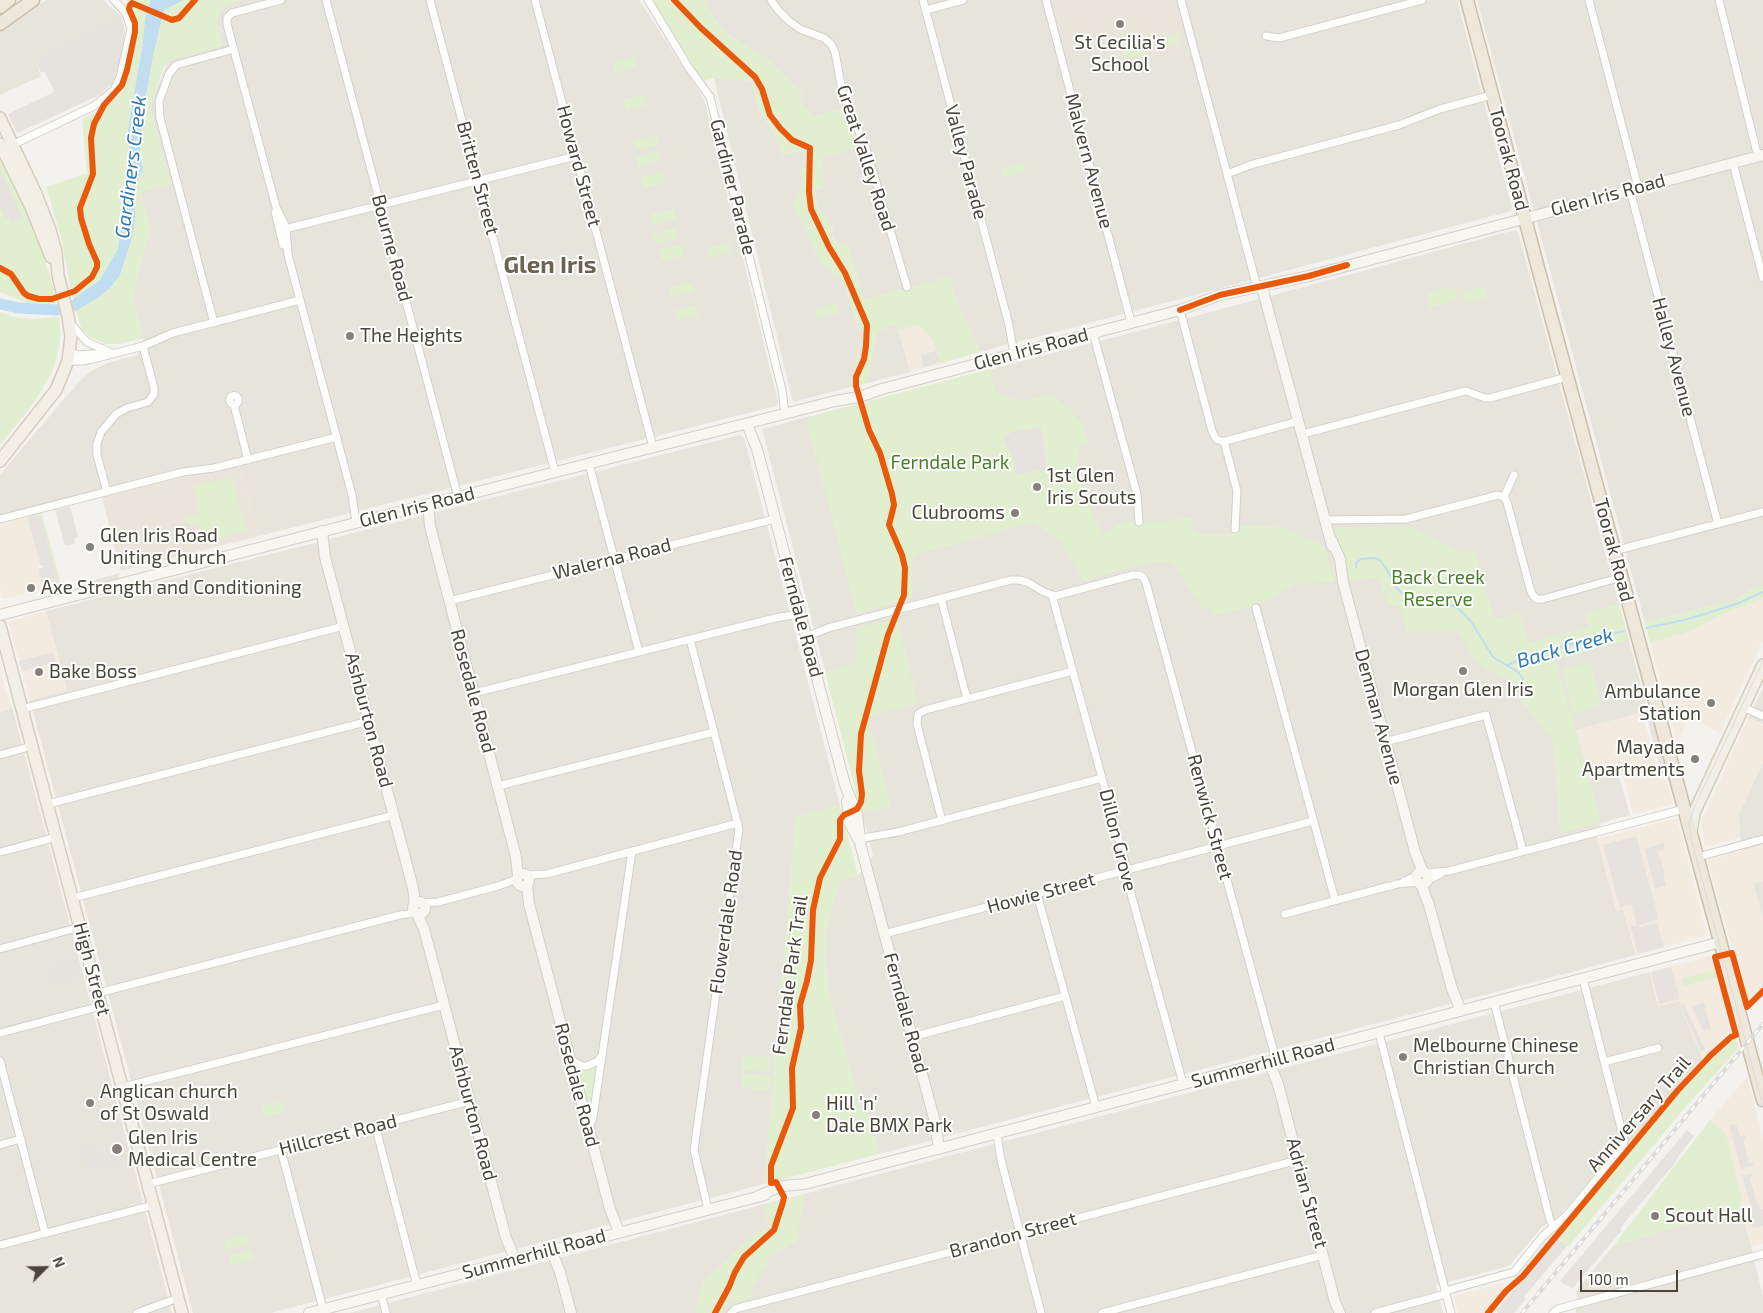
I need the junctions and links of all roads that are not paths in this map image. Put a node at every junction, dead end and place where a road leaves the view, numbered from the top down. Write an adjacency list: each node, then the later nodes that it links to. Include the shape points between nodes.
1 (9, 0): 18 (highway)
2 (33, 0): 20 (highway)
3 (114, 0): 25 (street, via 126,13 131,29 122,71 114,90 94,106)
4 (281, 0): 22 (street, via 228,15)
5 (326, 0): 32 (street, Bourne Road)
6 (430, 0): 30 (street, Britten Street)
7 (535, 0): 26 (street, Howard Street)
8 (648, 0): 51 (street, Gardiner Parade, via 710,97)
9 (772, 0): 38 (street, Great Valley Road, via 789,21 824,38 836,52 843,96 865,145)
10 (923, 0): 19 (street, Valley Parade)
11 (963, 0): 19 (street)
12 (1046, 0): 42 (street, Malvern Avenue)
13 (1181, 0): 29 (street)
14 (1422, 0): 21 (street, via 1279,38)
15 (1467, 0): 23 (highway, Toorak Road)
16 (1589, 0): 31 (street, Halley Avenue)
17 (1719, 0): 27 (street)
18 (0, 7)
19 (926, 10): 47 (street, Valley Parade)
20 (0, 24)
21 (1266, 36)
22 (234, 49): 34 (street, via 276,207 276,218); 43 (street, via 176,65 168,74 158,101)
23 (1492, 95): 29 (street, via 1440,109 1399,125); 33 (highway, Toorak Road)
24 (0, 118): 25 (main road)
25 (5, 146): 41 (main road, via 46,217)
26 (576, 156): 30 (street); 57 (street, Howard Street)
27 (1760, 156): 28 (street, Glen Iris Road)
28 (1733, 163): 31 (street, Glen Iris Road); 35 (street)
29 (1226, 171): 37 (street)
30 (478, 181): 32 (street); 61 (street, Britten Street)
31 (1634, 188): 33 (street, Glen Iris Road); 73 (street, Halley Avenue)
32 (381, 206): 34 (street); 64 (street, Bourne Road)
33 (1525, 217): 37 (street, Glen Iris Road); 49 (highway, Toorak Road)
34 (284, 230): 39 (street)
35 (1761, 260): 36 (street)
36 (1763, 278)
37 (1264, 287): 40 (street, Glen Iris Road, via 1226,301); 40 (street, Glen Iris Road, via 1220,295); 52 (street, Denman Avenue)
38 (907, 288)
39 (300, 300): 43 (street); 55 (street)
40 (1180, 310): 42 (street, Glen Iris Road); 56 (street, via 1212,431 1216,439)
41 (69, 318): 46 (street, via 76,332 87,342); 48 (main road)
42 (1131, 322): 44 (street, Glen Iris Road)
43 (214, 323): 45 (street, via 173,333)
44 (1093, 333): 47 (street, Glen Iris Road); 72 (street, via 1136,494)
45 (143, 346): 46 (street); 63 (street, via 154,394 148,402 116,414 101,432 97,455)
46 (113, 353): 48 (street)
47 (1017, 353): 51 (street, Glen Iris Road)
48 (69, 357): 59 (main road, via 52,396)
49 (1568, 377): 54 (street, via 1490,398 1461,392); 76 (highway, Toorak Road)
50 (234, 405): 58 (street)
51 (789, 413): 53 (street, Glen Iris Road)
52 (1299, 421): 54 (street, Denman Avenue); 56 (street)
53 (751, 423): 57 (street, Glen Iris Road); 69 (street, Ferndale Road)
54 (1303, 434): 70 (street, Denman Avenue)
55 (336, 437): 58 (street); 71 (street)
56 (1224, 442): 74 (street, via 1237,491)
57 (653, 447): 60 (street, Glen Iris Road)
58 (248, 460): 63 (street)
59 (0, 461)
60 (589, 464): 61 (street, Glen Iris Road); 77 (street)
61 (555, 472): 64 (street, Glen Iris Road)
62 (1514, 475): 65 (street)
63 (107, 492): 68 (street)
64 (458, 497): 66 (street, Glen Iris Road)
65 (1504, 497): 70 (street, via 1495,495 1406,519); 78 (street, via 1531,592 1536,598 1543,599)
66 (424, 505): 71 (street, Glen Iris Road); 81 (street, Rosedale Road)
67 (1763, 512): 73 (street)
68 (0, 519)
69 (775, 519): 77 (street, Walerna Road); 83 (street, Ferndale Road)
70 (1325, 520): 99 (street, Denman Avenue, via 1338,554 1342,582)
71 (360, 522): 75 (street, Glen Iris Road)
72 (1139, 522)
73 (1718, 524): 76 (street)
74 (1235, 529)
75 (319, 532): 84 (street, Glen Iris Road); 86 (street, Ashburton Road)
76 (1614, 550): 78 (highway, Toorak Road)
77 (614, 559): 81 (street, Walerna Road); 89 (street)
78 (1622, 577): 104 (highway, Toorak Road)
79 (1052, 596): 80 (street, via 1019,580); 91 (street, Dillon Grove); 116 (street, Renwick Street, via 1141,575)
80 (941, 598): 87 (street); 93 (street)
81 (449, 600): 92 (street, Rosedale Road)
82 (1256, 608): 110 (street)
83 (799, 611): 87 (street, Ferndale Road); 88 (street)
84 (0, 615)
85 (0, 626): 95 (main road, High Street)
86 (344, 626): 95 (street); 97 (street, Ashburton Road)
87 (805, 634): 115 (street, Ferndale Road, via 845,785 857,814)
88 (690, 639): 89 (street); 98 (street, Flowerdale Road)
89 (638, 652): 92 (street)
90 (1763, 665): 94 (main road)
91 (1073, 671): 93 (street); 102 (street, Dillon Grove)
92 (474, 693): 103 (street, Rosedale Road)
93 (967, 699): 109 (street, via 918,714 917,724)
94 (1743, 707): 96 (street); 105 (main road)
95 (22, 709): 100 (main road, High Street)
96 (1763, 716)
97 (369, 721): 106 (street); 108 (street, Ashburton Road)
98 (714, 732): 103 (street); 111 (street, Flowerdale Road)
99 (1385, 742): 119 (street, via 1486,715); 122 (street, Denman Avenue)
100 (32, 746): 101 (street); 106 (main road, High Street)
101 (0, 755)
102 (1102, 778): 109 (street); 121 (street, Dillon Grove)
103 (498, 786): 123 (street, Rosedale Road)
104 (1680, 793): 105 (main road, via 1689,801); 107 (highway, Toorak Road)
105 (1701, 796): 112 (main road, via 1693,816)
106 (48, 804): 113 (main road, High Street)
107 (1684, 809): 112 (highway, Toorak Road); 119 (street)
108 (394, 815): 125 (street); 127 (street, Ashburton Road)
109 (942, 821): 115 (street)
110 (1314, 822): 116 (street, Howie Street); 126 (street)
111 (738, 823): 117 (street); 164 (street, Flowerdale Road, via 694,1146 694,1158)
112 (1692, 835): 120 (highway, Toorak Road)
113 (56, 837): 118 (street); 125 (main road, High Street)
114 (1763, 839): 120 (street)
115 (860, 842): 130 (street, Ferndale Road)
116 (1218, 846): 121 (street, Howie Street); 146 (street, Renwick Street)
117 (632, 851): 123 (street); 144 (street)
118 (0, 852)
119 (1523, 852): 122 (street)
120 (1698, 857): 131 (highway, Toorak Road)
121 (1126, 870): 124 (street, Howie Street); 149 (street, Dillon Grove)
122 (1422, 878): 126 (street); 139 (street, Denman Avenue)
123 (523, 880): 127 (street); 145 (street, Rosedale Road)
124 (1038, 894): 130 (street, Howie Street); 135 (street)
125 (73, 898): 129 (main road, High Street)
126 (1335, 900): 128 (street)
127 (419, 908): 134 (street); 137 (street, Ashburton Road)
128 (1286, 914)
129 (80, 927): 132 (street); 134 (main road, High Street)
130 (884, 934): 142 (street, Ferndale Road)
131 (1721, 942): 133 (street, Summerhill Road); 151 (highway, Toorak Road)
132 (0, 948)
133 (1583, 979): 136 (street, Summerhill Road); 148 (street)
134 (98, 993): 138 (main road, High Street)
135 (1065, 996): 142 (street); 153 (street)
136 (1494, 1002): 139 (street, Summerhill Road); 165 (street)
137 (444, 1004): 150 (street); 152 (street, Ashburton Road)
138 (101, 1006): 140 (street); 150 (main road, High Street)
139 (1459, 1011): 141 (street, Summerhill Road)
140 (0, 1033)
141 (1379, 1033): 146 (street, Summerhill Road); 175 (street)
142 (912, 1036): 159 (street, Ferndale Road)
143 (1658, 1048): 148 (street)
144 (602, 1055): 145 (street, via 587,1066); 155 (street)
145 (571, 1060): 155 (street, Rosedale Road)
146 (1273, 1060): 149 (street, Summerhill Road); 161 (street, Adrian Street)
147 (0, 1061): 157 (street)
148 (1604, 1062): 165 (street, via 1624,1145)
149 (1184, 1084): 153 (street, Summerhill Road)
150 (123, 1087): 162 (main road, High Street)
151 (1763, 1100)
152 (470, 1101): 154 (street, Hillcrest Road); 173 (street, Ashburton Road)
153 (1096, 1108): 156 (street, Summerhill Road)
154 (375, 1125): 160 (street, Hillcrest Road); 174 (street)
155 (589, 1128): 167 (street, Rosedale Road)
156 (993, 1134): 159 (street, Summerhill Road); 168 (street)
157 (21, 1139): 158 (street); 166 (street)
158 (0, 1145)
159 (943, 1148): 164 (street, Summerhill Road, via 805,1184 782,1186)
160 (280, 1150): 162 (street, Hillcrest Road); 179 (street)
161 (1298, 1160): 168 (street, Brandon Street); 172 (street, Adrian Street)
162 (148, 1184): 163 (main road, High Street)
163 (154, 1205): 166 (street); 177 (main road, High Street)
164 (708, 1209): 167 (street, Summerhill Road)
165 (1554, 1227): 175 (street, via 1512,1273)
166 (45, 1233): 169 (street)
167 (616, 1233): 170 (street, Summerhill Road)
168 (1020, 1234): 185 (street, Brandon Street, via 738,1308); 186 (street)
169 (0, 1245)
170 (555, 1249): 173 (street, Summerhill Road); 184 (street)
171 (1763, 1254): 192 (street)
172 (1323, 1255): 178 (street, Adrian Street); 187 (street)
173 (512, 1260): 174 (street, Summerhill Road)
174 (417, 1285): 176 (street, Summerhill Road)
175 (1445, 1293): 190 (street); 191 (street)
176 (381, 1294): 179 (street, Summerhill Road); 183 (street)
177 (178, 1298): 180 (street); 181 (main road, High Street)
178 (1335, 1302): 188 (street, Adrian Street); 189 (street, Adrian Street)
179 (323, 1309): 182 (street, Summerhill Road)
180 (137, 1313)
181 (182, 1313)
182 (309, 1313)
183 (386, 1313)
184 (571, 1313)
185 (730, 1313)
186 (1040, 1313)
187 (1102, 1313)
188 (1336, 1313)
189 (1340, 1313)
190 (1375, 1313)
191 (1450, 1313)
192 (1553, 1313)

